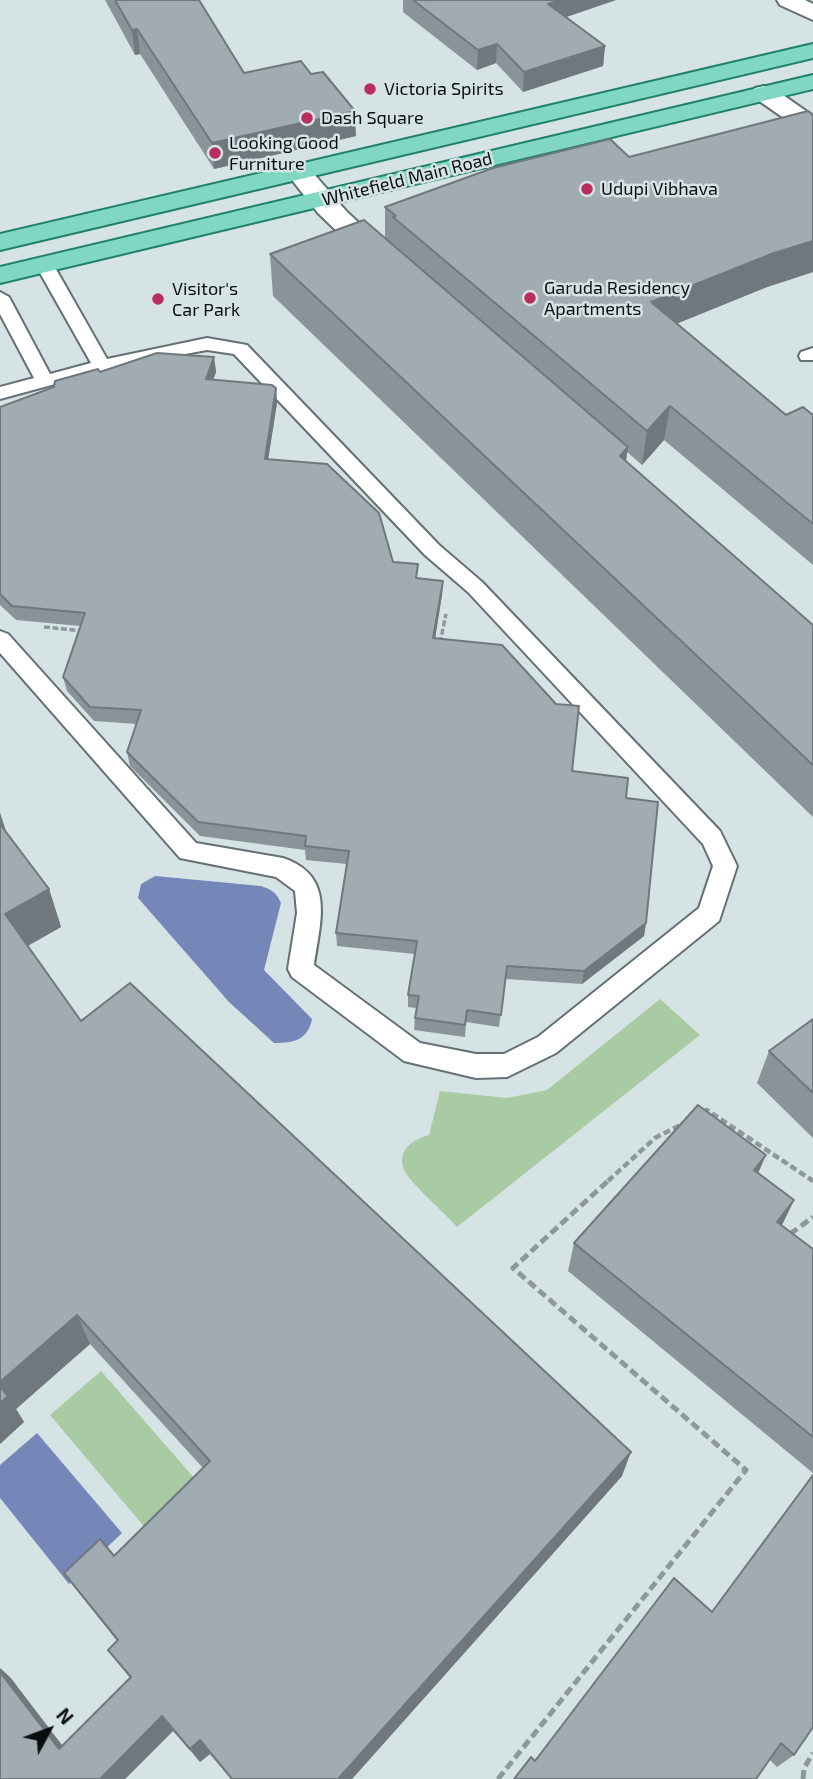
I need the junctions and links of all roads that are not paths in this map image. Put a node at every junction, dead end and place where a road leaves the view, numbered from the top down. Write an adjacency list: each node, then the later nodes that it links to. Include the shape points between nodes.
1 (788, 0): 2 (street)
2 (813, 13)
3 (813, 51): 7 (main road, Whitefield Main Road)
4 (813, 82): 5 (main road, Whitefield Main Road)
5 (765, 93): 6 (street); 8 (main road, Whitefield Main Road)
6 (813, 127)
7 (298, 171): 8 (street); 9 (main road, Whitefield Main Road)
8 (320, 201): 10 (main road, Whitefield Main Road); 12 (street)
9 (0, 242)
10 (44, 264): 11 (main road, Whitefield Main Road); 14 (lane)
11 (0, 275)
12 (403, 277)
13 (0, 297): 15 (lane)
14 (102, 366): 15 (lane); 17 (lane, via 207,344 240,349 432,550 475,587 712,838 725,866 710,914 547,1045 507,1065 476,1066 412,1053 301,969 309,913 307,887 283,868 189,851)
15 (45, 381): 16 (lane)
16 (0, 393)
17 (0, 639)

